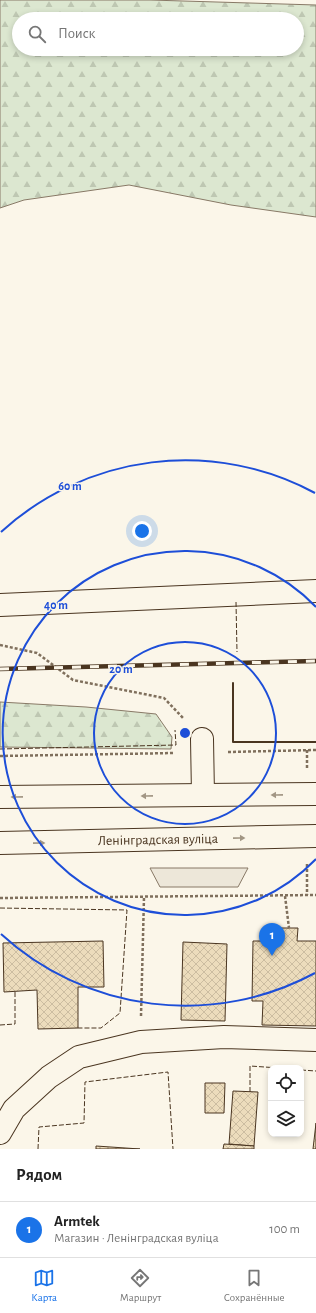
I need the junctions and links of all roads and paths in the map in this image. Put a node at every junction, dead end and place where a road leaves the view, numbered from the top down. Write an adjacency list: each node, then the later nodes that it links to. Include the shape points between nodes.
1 (316, 591): 2 (main road)
2 (0, 605)
3 (0, 645): 4 (path, via 37,653 73,680 164,698)
4 (202, 746): 5 (path); 7 (path); 10 (main road)
5 (306, 750): 6 (path); 8 (path)
6 (316, 750)
7 (0, 756)
8 (307, 770)
9 (316, 794): 10 (main road, one-way to 10)
10 (203, 795): 11 (main road, one-way to 11)
11 (0, 797)
12 (316, 836): 13 (main road, Ленінградская вуліца, one-way to 12)
13 (0, 844)
14 (307, 863): 15 (path)
15 (308, 895): 16 (path); 17 (path)
16 (316, 895)
17 (285, 896): 18 (path); 20 (path)
18 (144, 897): 19 (path); 22 (path)
19 (0, 898)
20 (289, 928)
21 (316, 1040): 22 (main road, via 224,1037)
22 (141, 1042): 23 (main road, via 79,1057 49,1077 14,1109)
23 (0, 1133)

